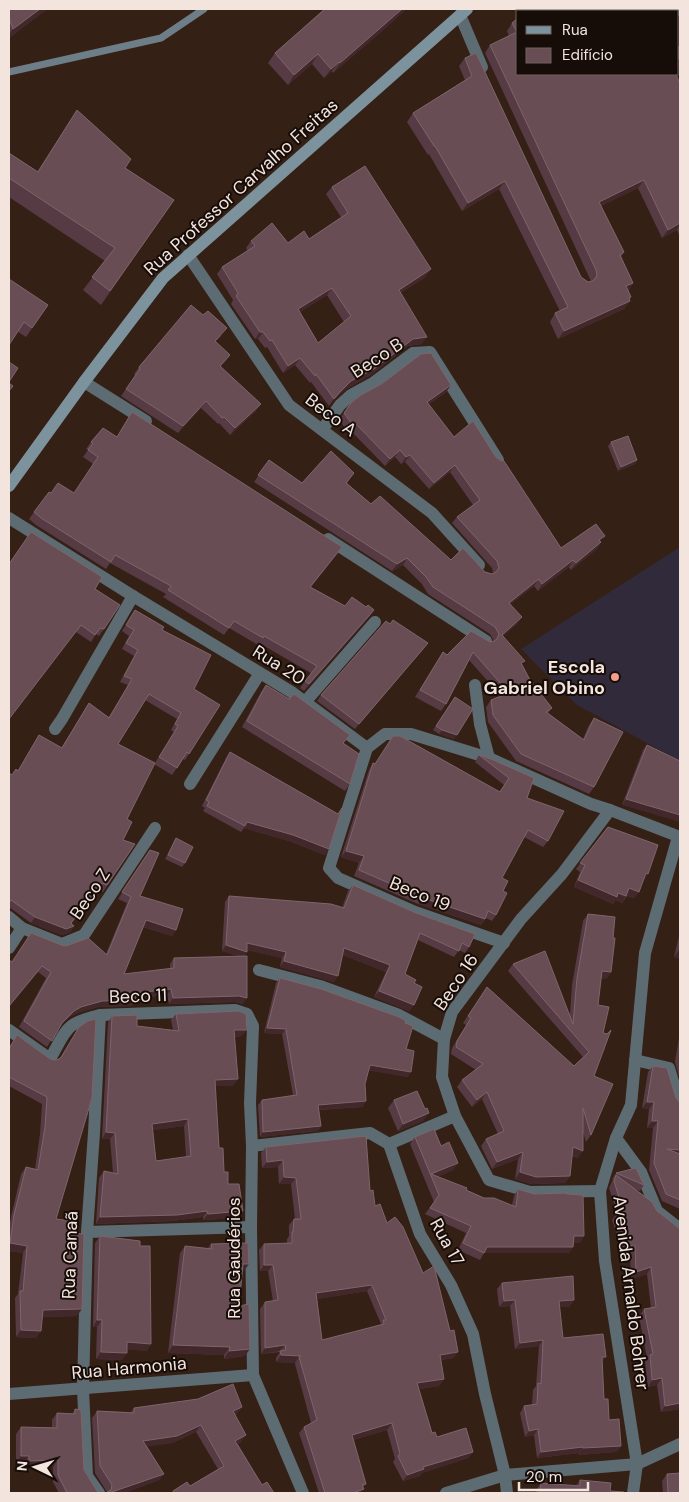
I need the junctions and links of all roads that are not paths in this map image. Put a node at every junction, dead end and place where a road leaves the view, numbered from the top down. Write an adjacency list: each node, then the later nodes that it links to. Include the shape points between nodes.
1 (464, 12): 2 (street); 3 (street, Rua Professor Carvalho Freitas)
2 (486, 76)
3 (188, 255): 4 (street, Rua Professor Carvalho Freitas, via 163,278); 6 (street, Beco A, via 288,405)
4 (84, 382): 5 (street); 8 (street, Rua Professor Carvalho Freitas)
5 (160, 430)
6 (322, 430): 7 (street, Beco B, via 351,395 413,353 430,352); 11 (street, Beco A, via 432,513)
7 (498, 460)
8 (9, 486)
9 (9, 518): 12 (street, Rua 20)
10 (318, 533): 14 (street)
11 (486, 573)
12 (133, 596): 15 (street, Rua 20); 18 (street)
13 (375, 622): 17 (street)
14 (486, 641)
15 (260, 674): 17 (street, Rua 20); 21 (street)
16 (475, 685): 20 (street)
17 (305, 702): 19 (street, Rua 20)
18 (55, 729)
19 (367, 748): 20 (street, via 385,734 412,734); 27 (street, Beco 19, via 329,868 338,878 415,912)
20 (488, 758): 22 (street)
21 (190, 784)
22 (610, 810): 24 (street); 27 (street, Beco 16)
23 (155, 828): 26 (street, Beco Z, via 84,935 62,944)
24 (679, 837): 34 (street, Avenida Arnaldo Bohrer, via 645,953)
25 (9, 917): 26 (street, Beco Z)
26 (22, 928): 28 (street)
27 (504, 943): 33 (street, Beco 16, via 452,1012)
28 (9, 948)
29 (259, 970): 33 (street, via 320,986 400,1016)
30 (100, 1014): 31 (street, Beco 11, via 235,1010); 32 (street, Beco 11, via 69,1026 50,1059); 43 (street, Rua Canaã)
31 (248, 1014): 39 (street, Rua Gaudérios, via 253,1026)
32 (9, 1030)
33 (444, 1039): 36 (street, Beco 16, via 442,1077)
34 (635, 1060): 35 (street, via 669,1068); 37 (street, Avenida Arnaldo Bohrer, via 631,1104)
35 (680, 1103)
36 (455, 1116): 38 (street); 40 (street, Beco 16, via 489,1180 530,1192)
37 (616, 1138): 40 (street, Avenida Arnaldo Bohrer); 42 (street, via 641,1172 657,1211)
38 (389, 1144): 39 (street, via 370,1133); 49 (street, Rua 17, via 420,1234 451,1285 473,1334)
39 (252, 1146): 41 (street, Rua Gaudérios)
40 (600, 1190): 48 (street, Avenida Arnaldo Bohrer, via 606,1260)
41 (251, 1227): 43 (street); 44 (street, Rua Gaudérios)
42 (680, 1229)
43 (87, 1232): 45 (street, Rua Canaã)
44 (253, 1375): 45 (street, Rua Harmonia); 51 (street, Rua Gaudérios)
45 (83, 1389): 46 (street, Rua Harmonia); 50 (street, Rua Canaã, via 87,1476)
46 (9, 1394)
47 (680, 1444): 48 (street)
48 (637, 1464): 49 (street); 54 (street, Avenida Arnaldo Bohrer)
49 (505, 1476): 52 (street); 53 (street, Rua 17)
50 (99, 1493)
51 (303, 1493)
52 (446, 1493)
53 (507, 1493)
54 (633, 1493)

